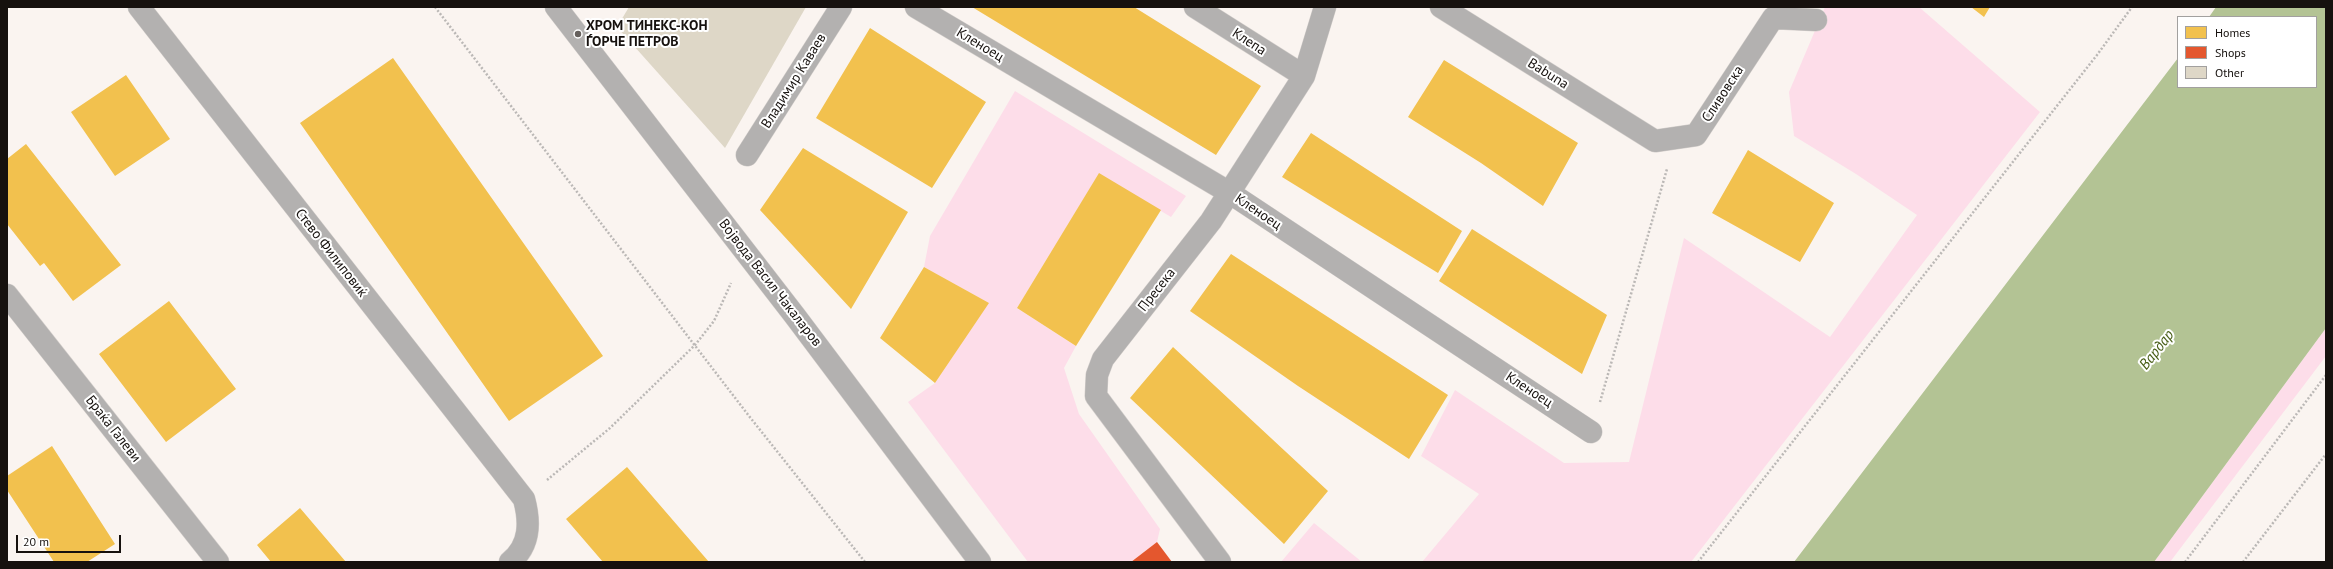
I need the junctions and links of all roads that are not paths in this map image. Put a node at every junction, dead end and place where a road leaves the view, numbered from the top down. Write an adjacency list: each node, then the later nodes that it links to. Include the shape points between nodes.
1 (139, 7): 17 (street, Стево Филиповиќ, via 524,499 529,529 523,544)
2 (556, 7): 18 (street, Војвода Васил Чакаларов, via 745,251)
3 (841, 7): 12 (street, Владимир Каваев)
4 (916, 7): 13 (street, Кленоец)
5 (1195, 7): 10 (street, Клепа)
6 (1325, 7): 10 (street, Пресека)
7 (1441, 7): 11 (street, Babuna)
8 (1776, 13): 9 (street, Сливовска); 11 (street, Сливовска, via 1696,135)
9 (1816, 20)
10 (1304, 76): 13 (street, Пресека)
11 (1655, 141)
12 (747, 155)
13 (1230, 193): 15 (street, Кленоец); 19 (street, Пресека, via 1211,222 1103,359 1096,386 1096,396)
14 (7, 295): 16 (street, Браќа Галеви)
15 (1591, 432)
16 (218, 562)
17 (510, 562)
18 (980, 562)
19 (1220, 562)

